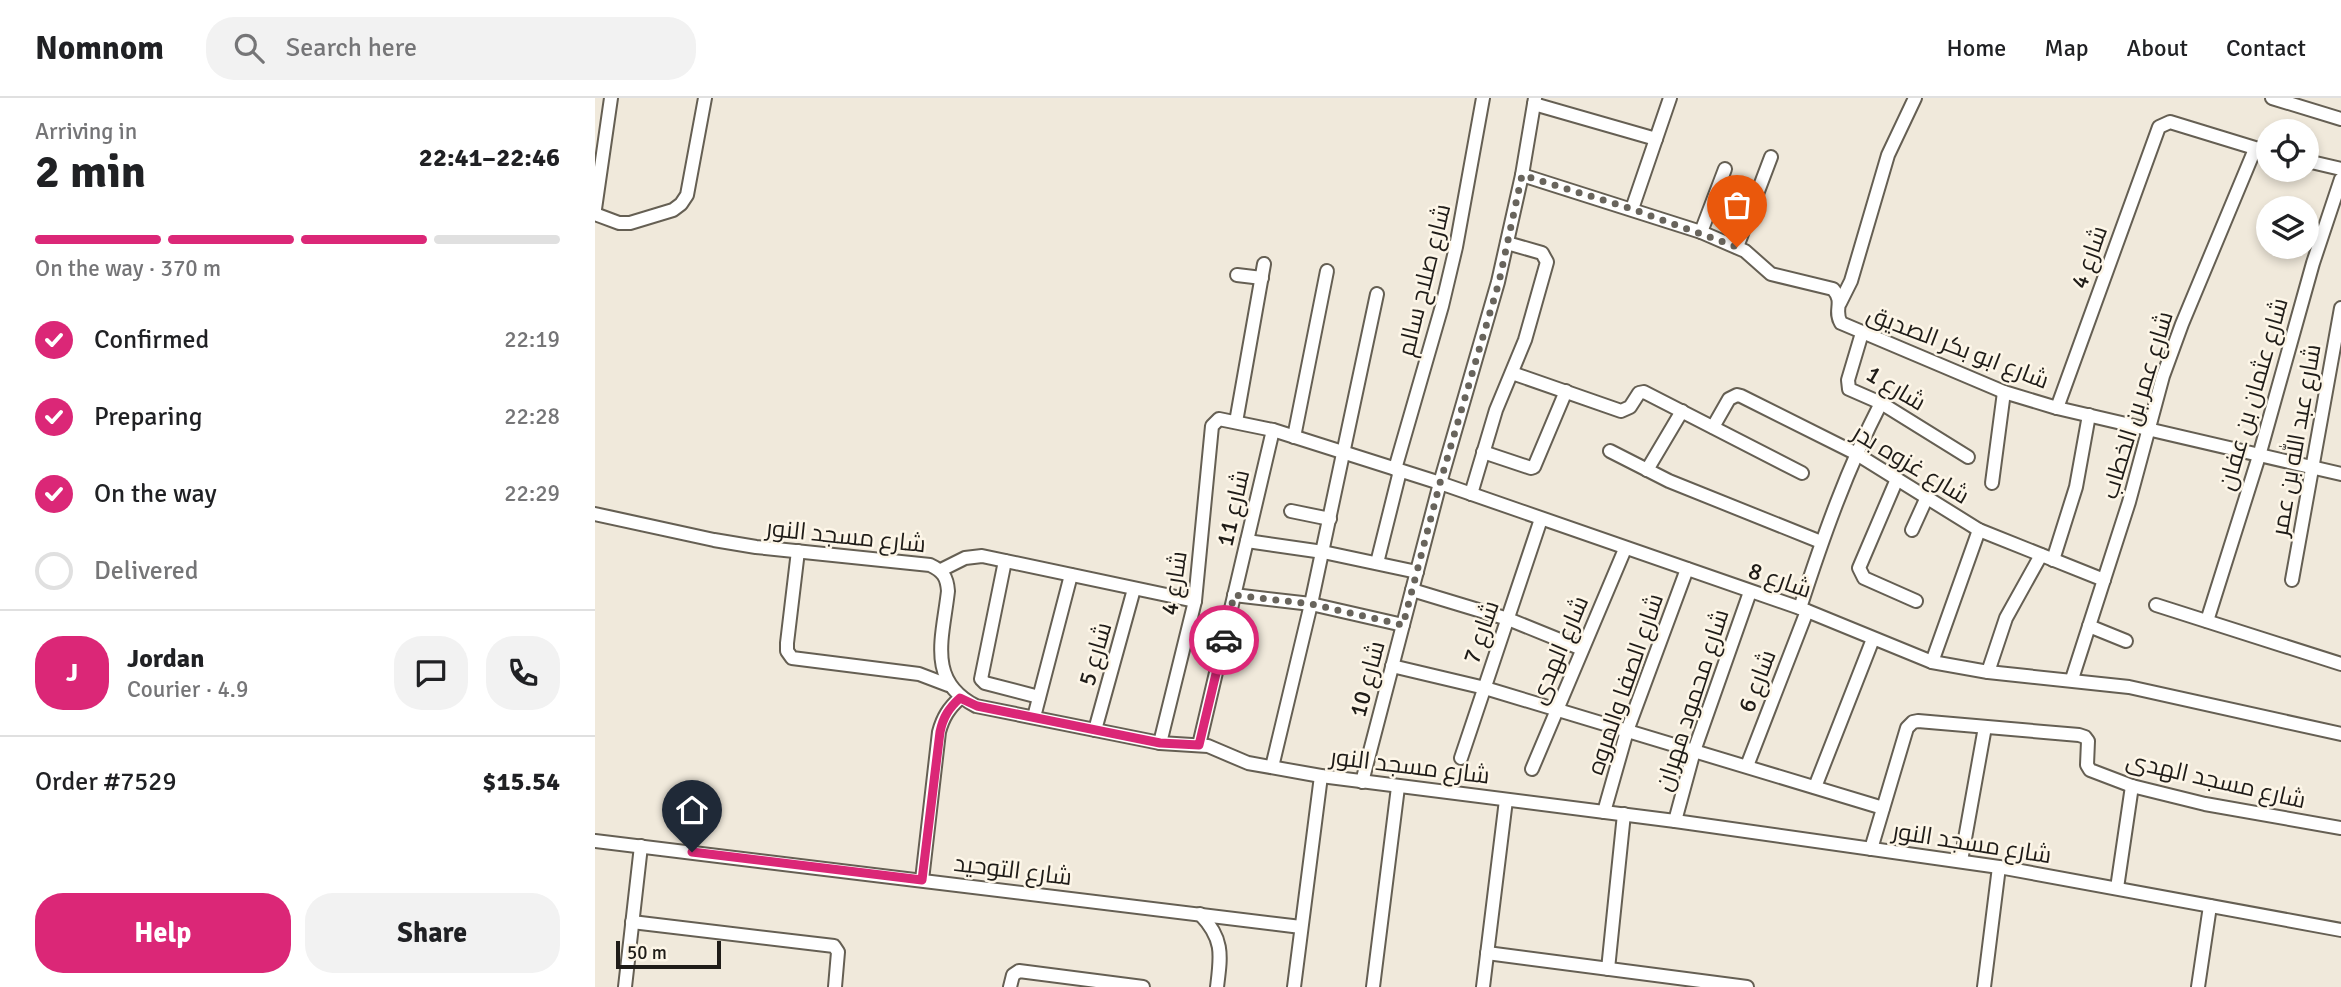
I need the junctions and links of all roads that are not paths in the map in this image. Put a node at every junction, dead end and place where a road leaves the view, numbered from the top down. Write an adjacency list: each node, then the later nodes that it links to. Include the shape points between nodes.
1 (611, 98): 9 (street)
2 (705, 98): 20 (street, via 687,195 681,204 629,223)
3 (1483, 98): 52 (street, شارع صلاح سالم, via 1456,247)
4 (1670, 98): 10 (street)
5 (1916, 98): 29 (street, via 1888,155 1851,281)
6 (2272, 98): 8 (street)
7 (1535, 101): 10 (street); 17 (street, شارع 10)
8 (2341, 120)
9 (601, 127): 20 (street)
10 (1656, 139): 19 (street)
11 (2256, 148): 36 (street, شارع 4, via 2170,122 2156,133)
12 (1771, 157): 23 (street)
13 (2256, 161): 42 (street, شارع عمر بن الخطاب, via 2182,324)
14 (2319, 164): 16 (street)
15 (1725, 169): 21 (street)
16 (2341, 169)
17 (1522, 175): 19 (street, شارع ابو بكر الصديق); 22 (street, شارع 10)
18 (2341, 179): 49 (street, شارع عثمان بن عفان)
19 (1632, 209): 21 (street, شارع ابو بكر الصديق)
20 (595, 212)
21 (1701, 232): 23 (street, شارع ابو بكر الصديق)
22 (1507, 243): 32 (street, via 1542,253 1548,262); 57 (street, شارع 10)
23 (1737, 247): 29 (street, شارع ابو بكر الصديق, via 1771,274 1833,289)
24 (1264, 264): 27 (street)
25 (1327, 271): 44 (street)
26 (1237, 275): 27 (street)
27 (1262, 278): 39 (street)
28 (1377, 294): 47 (street)
29 (1840, 303): 31 (street, شارع ابو بكر الصديق, via 1837,314 1841,323)
30 (2341, 308): 51 (street, شارع عبد الله بن عمر)
31 (1862, 332): 34 (street, شارع ابو بكر الصديق); 35 (street, شارع 1, via 1847,384 1853,392)
32 (1512, 373): 33 (street); 46 (street)
33 (1566, 391): 37 (street, via 1621,411 1644,393); 46 (street, via 1534,467)
34 (2004, 392): 36 (street, شارع ابو بكر الصديق); 58 (street)
35 (1881, 403): 48 (street, شارع 6); 50 (street, شارع 1)
36 (2057, 408): 38 (street, شارع ابو بكر الصديق)
37 (1682, 411): 41 (street); 53 (street)
38 (2089, 415): 42 (street, شارع ابو بكر الصديق); 72 (street, via 2076,487)
39 (1236, 422): 40 (street, شارع 8); 43 (street, شارع 8)
40 (1214, 423): 85 (street, شارع 4)
41 (1713, 427): 48 (street, شارع غزوه بدر, via 1729,399 1737,395); 54 (street)
42 (2148, 429): 49 (street, شارع ابو بكر الصديق); 79 (street, شارع عمر بن الخطاب)
43 (1273, 430): 44 (street, شارع 8); 67 (street, شارع 11)
44 (1294, 436): 47 (street, شارع 8)
45 (1610, 451): 53 (street)
46 (1483, 452): 59 (street)
47 (1345, 453): 52 (street, شارع 8); 63 (street)
48 (1855, 453): 56 (street, شارع غزوه بدر); 68 (street, شارع 6)
49 (2259, 456): 51 (street, شارع ابو بكر الصديق); 91 (street, شارع عثمان بن عفان)
50 (1968, 457)
51 (2314, 467): 55 (street, شارع ابو بكر الصديق); 80 (street, شارع عبد الله بن عمر)
52 (1398, 470): 57 (street, شارع 8); 74 (street)
53 (1647, 471): 68 (street)
54 (1802, 473)
55 (2341, 474)
56 (1897, 479): 60 (street, شارع غزوه بدر); 86 (street, via 1859,568 1864,578)
57 (1440, 483): 59 (street, شارع 8); 77 (street, شارع 10)
58 (1993, 483)
59 (1471, 494): 64 (street, شارع 8)
60 (1927, 496): 65 (street); 66 (street, شارع غزوه بدر)
61 (1291, 511): 63 (street)
62 (595, 514): 70 (street, شارع مسجد النور, via 714,540)
63 (1330, 519): 71 (street)
64 (1541, 519): 69 (street, شارع 8); 90 (street, شارع 7)
65 (1912, 530)
66 (1979, 530): 72 (street, شارع غزوه بدر); 97 (street)
67 (1247, 541): 71 (street); 84 (street, شارع 11)
68 (1821, 542): 89 (street, شارع 6)
69 (1625, 549): 75 (street, شارع 8); 96 (street, شارع الهدى)
70 (798, 551): 76 (street, شارع مسجد النور, via 930,565); 102 (street, via 787,643 792,658 919,674)
71 (1323, 552): 74 (street); 87 (street)
72 (2047, 558): 79 (street, شارع غزوه بدر); 100 (street, via 2006,618)
73 (1005, 561): 76 (street, via 974,556); 78 (street); 104 (street, via 981,679)
74 (1377, 563): 77 (street)
75 (1687, 569): 83 (street, شارع 8); 110 (street, شارع الصفا والمروه)
76 (941, 570): 102 (street, شارع مسجد النور, via 948,591 942,668)
77 (1417, 572): 82 (street, شارع 10)
78 (1071, 575): 81 (street); 104 (street)
79 (2104, 580): 93 (street, شارع عمر بن الخطاب)
80 (2292, 580)
81 (1135, 589): 85 (street); 109 (street, شارع 5)
82 (1412, 590): 90 (street); 92 (street, شارع 10)
83 (1750, 592): 89 (street, شارع 8); 114 (street, شارع محمود مهران)
84 (1234, 595): 87 (street); 113 (street, شارع 11)
85 (1195, 601): 112 (street, شارع 4)
86 (1916, 601)
87 (1311, 604): 92 (street); 117 (street)
88 (2156, 605): 91 (street)
89 (1804, 610): 94 (street, شارع 8); 116 (street, شارع 6)
90 (1508, 620): 96 (street); 103 (street, شارع 7)
91 (2207, 621): 98 (street)
92 (1403, 625): 99 (street, شارع 10)
93 (2089, 626): 95 (street); 101 (street, شارع عمر بن الخطاب)
94 (1873, 639): 97 (street, شارع 8); 123 (street)
95 (2126, 642)
96 (1582, 649): 106 (street, شارع الهدى)
97 (1932, 662): 100 (street, شارع 8)
98 (2341, 664)
99 (1392, 666): 103 (street, شارع مسجد النور); 120 (street, شارع 10)
100 (1988, 672): 101 (street, شارع 8)
101 (2072, 679): 111 (street, شارع 8, via 2129,687)
102 (948, 685): 105 (street, شارع مسجد النور)
103 (1485, 688): 106 (street, شارع مسجد النور); 115 (street, شارع 7)
104 (1039, 697): 107 (street)
105 (960, 698): 107 (street, شارع مسجد النور, via 977,706); 135 (street, via 950,707 940,732)
106 (1557, 709): 110 (street, شارع مسجد النور); 118 (street, شارع الهدى)
107 (1034, 717): 109 (street, شارع مسجد النور)
108 (1985, 727): 121 (street, شارع مسجد الهدى, via 2085,737 2090,770); 125 (street, شارع مسجد الهدى, via 1909,724); 133 (street)
109 (1095, 730): 112 (street, شارع مسجد النور)
110 (1627, 731): 114 (street, شارع مسجد النور); 126 (street, شارع الصفا والمروه)
111 (2341, 734)
112 (1160, 743): 113 (street, شارع مسجد النور)
113 (1199, 745): 117 (street, شارع مسجد النور)
114 (1694, 751): 116 (street, شارع مسجد النور); 128 (street, شارع محمود مهران)
115 (1461, 758)
116 (1747, 766): 123 (street, شارع مسجد النور)
117 (1272, 767): 119 (street, شارع مسجد النور)
118 (1532, 769)
119 (1321, 776): 120 (street, شارع مسجد النور); 140 (street)
120 (1362, 782): 122 (street, شارع مسجد النور)
121 (2132, 786): 129 (street, شارع مسجد الهدى); 136 (street)
122 (1398, 787): 124 (street, شارع مسجد النور); 150 (street)
123 (1815, 787): 125 (street, شارع مسجد النور)
124 (1506, 800): 126 (street, شارع مسجد النور); 142 (street)
125 (1884, 808): 132 (street, شارع مسجد الهدى)
126 (1604, 812): 127 (street, شارع مسجد النور)
127 (1624, 814): 128 (street, شارع مسجد النور); 143 (street)
128 (1675, 821): 132 (street, شارع مسجد النور)
129 (2341, 828)
130 (595, 841): 131 (street, شارع التوحيد)
131 (641, 846): 135 (street, شارع التوحيد); 139 (street)
132 (1871, 849): 133 (street, شارع مسجد النور)
133 (1961, 861): 134 (street, شارع مسجد النور)
134 (1999, 866): 136 (street, شارع مسجد النور); 153 (street)
135 (922, 880): 138 (street, شارع التوحيد)
136 (2117, 888): 137 (street, شارع مسجد النور)
137 (2210, 906): 141 (street, شارع مسجد النور); 154 (street)
138 (1200, 914): 140 (street, شارع التوحيد); 148 (street, via 1218,941)
139 (632, 922): 144 (street); 145 (street, via 834,947 839,958)
140 (1301, 927): 149 (street)
141 (2341, 930)
142 (1487, 953): 143 (street); 151 (street)
143 (1608, 969): 152 (street)
144 (625, 987)
145 (835, 987)
146 (1010, 987): 147 (street, via 1019,971)
147 (1143, 987)
148 (1217, 987)
149 (1293, 987)
150 (1373, 987)
151 (1483, 987)
152 (1747, 987)
153 (1984, 987)
154 (2198, 987)

